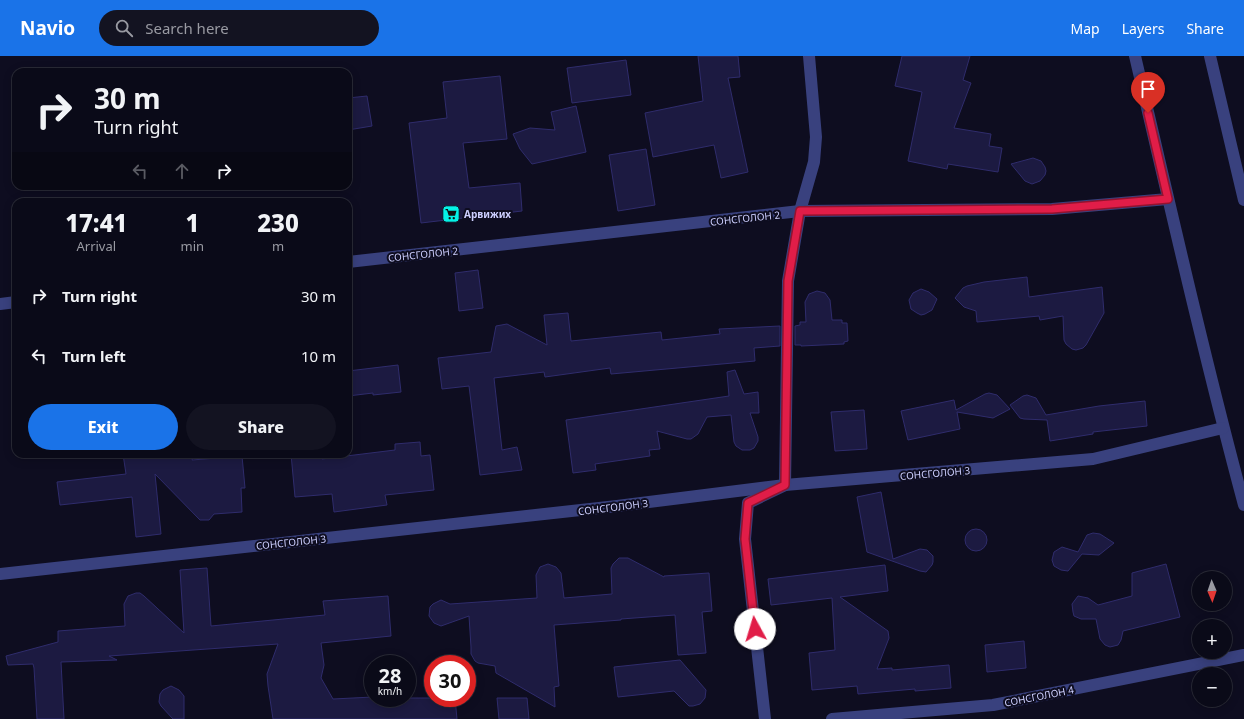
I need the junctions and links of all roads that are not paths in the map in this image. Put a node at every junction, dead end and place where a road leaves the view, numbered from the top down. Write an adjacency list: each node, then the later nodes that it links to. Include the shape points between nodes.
1 (809, 56): 6 (street, via 816,137 814,162)
2 (1135, 56): 4 (street)
3 (1210, 56): 5 (street)
4 (1168, 199): 6 (street, СОНСГОЛОН 2, via 1052,209); 10 (street)
5 (1244, 200)
6 (800, 211): 7 (street, СОНСГОЛОН 2); 11 (street, via 788,281)
7 (352, 262)
8 (12, 302): 9 (street)
9 (0, 304)
10 (1223, 428): 11 (street, СОНСГОЛОН 3, via 1093,459); 12 (street)
11 (785, 485): 13 (street, СОНСГОЛОН 3); 15 (street, via 748,503 745,539)
12 (1244, 504)
13 (0, 574)
14 (1244, 655): 16 (street, СОНСГОЛОН 4, via 993,705)
15 (765, 719)
16 (832, 719)

